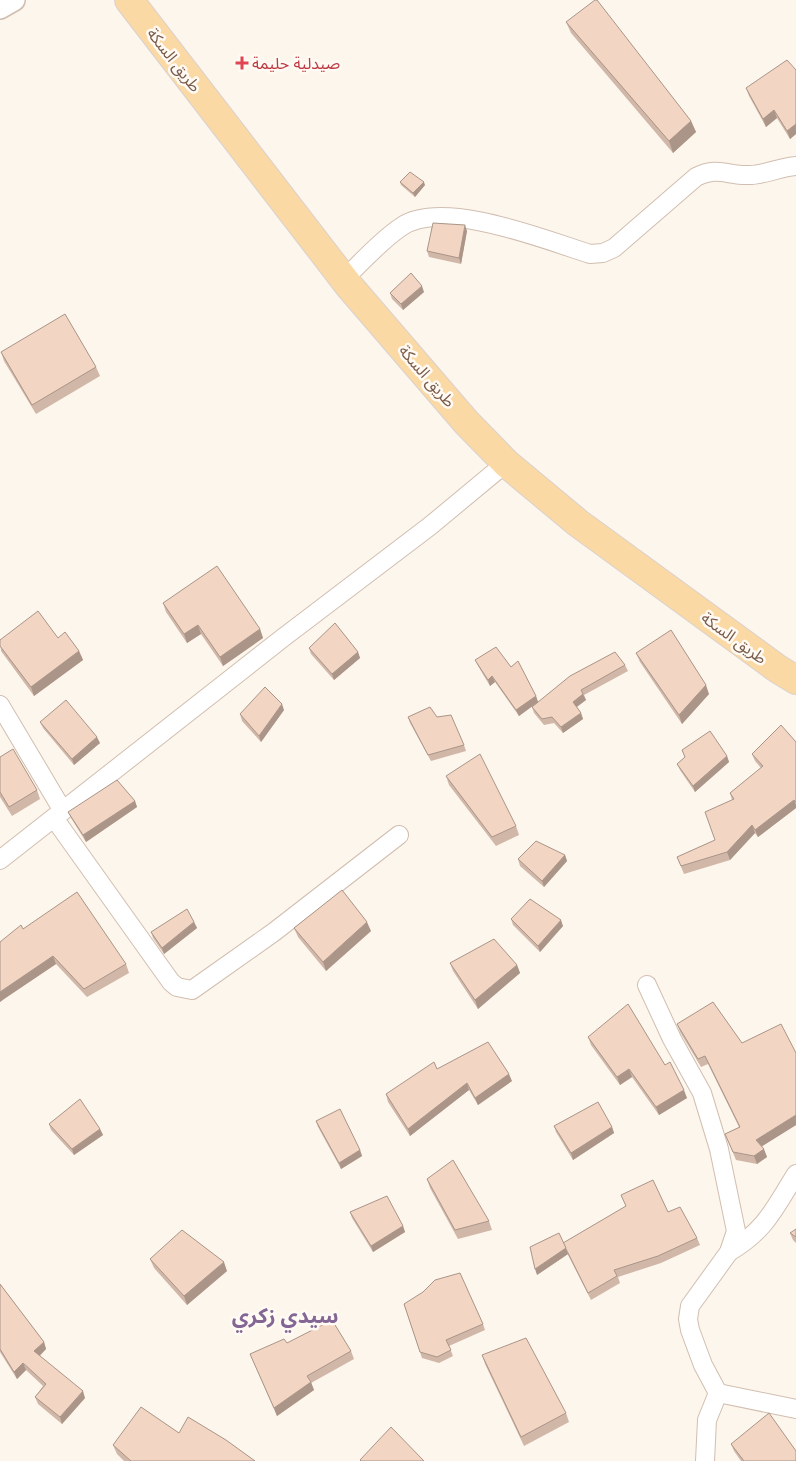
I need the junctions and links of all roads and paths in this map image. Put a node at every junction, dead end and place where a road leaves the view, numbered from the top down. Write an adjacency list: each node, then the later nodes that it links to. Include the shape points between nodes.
1 (14, 0): 3 (street)
2 (128, 0): 5 (main road, طريق السكة)
3 (0, 8)
4 (796, 166): 5 (street, via 750,175 707,171 603,254 590,254 496,225 427,216 401,226)
5 (344, 279): 6 (main road, طريق السكة, via 466,422)
6 (506, 463): 7 (main road, طريق السكة, via 578,523); 9 (street, via 430,526)
7 (796, 680)
8 (0, 705): 9 (street)
9 (58, 814): 10 (street, via 171,982 177,987 192,990 274,932); 11 (street)
10 (399, 835)
11 (0, 860)
12 (647, 985): 14 (street, via 672,1040 702,1093 719,1150 736,1231)
13 (796, 1174): 14 (street, via 764,1225)
14 (729, 1252): 15 (street, via 690,1306 688,1319 703,1365)
15 (718, 1394): 16 (street); 17 (street, via 707,1420)
16 (796, 1409)
17 (705, 1461)

